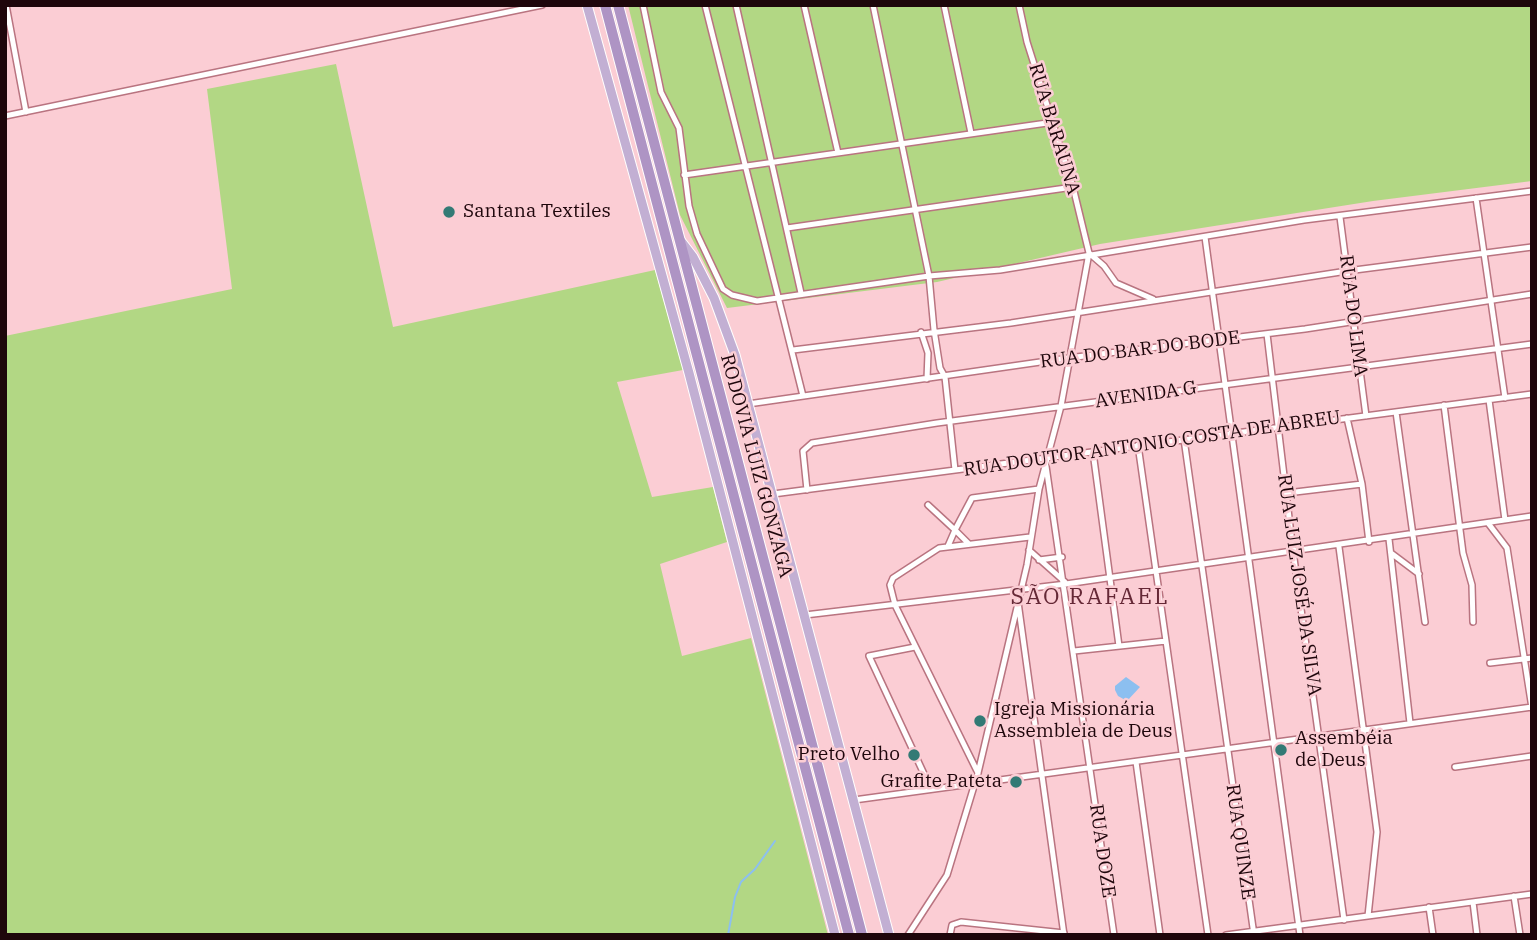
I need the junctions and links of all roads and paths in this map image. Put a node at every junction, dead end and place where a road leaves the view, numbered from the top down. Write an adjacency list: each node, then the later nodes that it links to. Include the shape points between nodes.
1 (6, 5): 13 (street)
2 (542, 5): 13 (street)
3 (587, 5): 140 (main road, via 689,373)
4 (606, 5): 141 (highway, RODOVIA LUIZ GONZAGA)
5 (618, 5): 28 (highway, RODOVIA LUIZ GONZAGA)
6 (643, 5): 21 (street, via 661,92 678,128)
7 (705, 5): 20 (street)
8 (736, 5): 19 (street)
9 (804, 5): 18 (street)
10 (873, 5): 17 (street)
11 (944, 5): 16 (street)
12 (1019, 5): 15 (street, RUA BARAUNA)
13 (26, 112): 14 (street)
14 (5, 116)
15 (1054, 122): 16 (street); 22 (street, RUA BARAUNA)
16 (971, 133): 17 (street)
17 (904, 144): 18 (street); 25 (street)
18 (838, 153): 19 (street)
19 (772, 161): 20 (street); 27 (street)
20 (746, 165): 21 (street); 38 (street)
21 (684, 175): 38 (street, via 697,234 723,289 757,301)
22 (1073, 187): 25 (street); 31 (street, RUA BARAUNA)
23 (1532, 191): 24 (street)
24 (1476, 198): 26 (street); 32 (street)
25 (917, 209): 27 (street); 34 (street)
26 (1340, 217): 29 (street); 33 (street, RUA DO LIMA)
27 (787, 228): 36 (street)
28 (677, 235): 60 (main road, via 718,307); 142 (highway, RODOVIA LUIZ GONZAGA)
29 (1205, 237): 31 (street); 35 (street)
30 (1532, 247): 32 (street)
31 (1089, 253): 34 (street, via 1000,270); 40 (street, via 1116,283); 41 (street)
32 (1484, 253): 33 (street); 39 (street)
33 (1347, 271): 35 (street); 42 (street, RUA DO LIMA)
34 (929, 276): 36 (street); 43 (street)
35 (1212, 292): 40 (street); 46 (street)
36 (801, 293): 38 (street)
37 (1532, 294): 39 (street, RUA DO BAR DO BODE)
38 (780, 298): 49 (street)
39 (1490, 299): 42 (street, RUA DO BAR DO BODE); 48 (street)
40 (1155, 300): 41 (street)
41 (1078, 312): 43 (street); 50 (street)
42 (1354, 321): 45 (street, RUA DO BAR DO BODE); 51 (street, RUA DO LIMA)
43 (934, 330): 44 (street); 52 (street)
44 (921, 332): 49 (street); 54 (street, via 928,353)
45 (1267, 334): 46 (street, RUA DO BAR DO BODE); 53 (street, RUA LUIZ JOSÉ DA SILVA)
46 (1218, 340): 50 (street, RUA DO BAR DO BODE); 55 (street)
47 (1532, 344): 48 (street, AVENIDA G)
48 (1497, 348): 51 (street, AVENIDA G); 58 (street)
49 (793, 350): 57 (street)
50 (1068, 358): 52 (street, RUA DO BAR DO BODE); 62 (street)
51 (1359, 367): 53 (street, AVENIDA G); 64 (street, RUA DO LIMA)
52 (945, 377): 54 (street, RUA DO BAR DO BODE); 66 (street)
53 (1273, 377): 55 (street, AVENIDA G); 67 (street, RUA LUIZ JOSÉ DA SILVA)
54 (927, 379): 57 (street, RUA DO BAR DO BODE)
55 (1224, 385): 62 (street, AVENIDA G); 68 (street)
56 (1532, 394): 58 (street, RUA DOUTOR ANTONIO COSTA DE ABREU)
57 (803, 396): 60 (street, RUA DO BAR DO BODE)
58 (1505, 398): 59 (street, RUA DOUTOR ANTONIO COSTA DE ABREU)
59 (1489, 400): 61 (street, RUA DOUTOR ANTONIO COSTA DE ABREU); 81 (street)
60 (748, 404): 78 (main road)
61 (1444, 405): 63 (street, RUA DOUTOR ANTONIO COSTA DE ABREU); 83 (street)
62 (1061, 407): 66 (street, AVENIDA G); 72 (street)
63 (1396, 412): 64 (street, RUA DOUTOR ANTONIO COSTA DE ABREU); 85 (street)
64 (1366, 416): 65 (street, RUA DOUTOR ANTONIO COSTA DE ABREU)
65 (1347, 418): 67 (street, RUA DOUTOR ANTONIO COSTA DE ABREU); 74 (street)
66 (950, 422): 73 (street); 76 (street, AVENIDA G, via 808,445 803,451)
67 (1279, 425): 68 (street, RUA DOUTOR ANTONIO COSTA DE ABREU); 77 (street, RUA LUIZ JOSÉ DA SILVA)
68 (1230, 432): 69 (street, RUA DOUTOR ANTONIO COSTA DE ABREU); 95 (street)
69 (1184, 439): 70 (street, RUA DOUTOR ANTONIO COSTA DE ABREU); 98 (street, RUA QUINZE)
70 (1138, 445): 71 (street, RUA DOUTOR ANTONIO COSTA DE ABREU); 99 (street)
71 (1093, 452): 72 (street, RUA DOUTOR ANTONIO COSTA DE ABREU); 101 (street)
72 (1046, 460): 73 (street, RUA DOUTOR ANTONIO COSTA DE ABREU); 75 (street); 96 (street, RUA DOZE)
73 (955, 470): 76 (street, RUA DOUTOR ANTONIO COSTA DE ABREU)
74 (1362, 484): 77 (street); 88 (street)
75 (1039, 489): 84 (street, via 972,498); 86 (street)
76 (807, 490): 78 (street, RUA DOUTOR ANTONIO COSTA DE ABREU)
77 (1287, 493): 93 (street, RUA LUIZ JOSÉ DA SILVA)
78 (773, 494): 106 (main road)
79 (928, 505): 84 (street)
80 (1532, 516): 81 (street)
81 (1505, 520): 82 (street)
82 (1488, 523): 83 (street); 113 (street, via 1507,548)
83 (1459, 527): 85 (street); 108 (street, via 1472,585)
84 (955, 530): 89 (street); 90 (street)
85 (1414, 535): 87 (street); 100 (street)
86 (1030, 537): 89 (street); 92 (street)
87 (1389, 539): 88 (street); 94 (street)
88 (1369, 542): 91 (street)
89 (969, 544): 90 (street)
90 (948, 546): 105 (street, via 926,553 891,581)
91 (1339, 547): 93 (street); 117 (street)
92 (1028, 550): 97 (street); 103 (street)
93 (1293, 551): 95 (street); 118 (street, RUA LUIZ JOSÉ DA SILVA)
94 (1390, 552): 100 (street); 116 (street)
95 (1247, 557): 98 (street); 119 (street)
96 (1062, 558): 97 (street); 102 (street, RUA DOZE)
97 (1039, 560): 102 (street)
98 (1202, 563): 99 (street); 120 (street, RUA QUINZE)
99 (1156, 570): 101 (street); 109 (street)
100 (1419, 574): 107 (street)
101 (1110, 577): 102 (street); 110 (street)
102 (1065, 583): 103 (street); 112 (street, RUA DOZE)
103 (1020, 590): 104 (street); 105 (street)
104 (1018, 598): 126 (street); 127 (street)
105 (895, 605): 106 (street); 111 (street)
106 (805, 615): 130 (main road)
107 (1425, 622)
108 (1473, 622)
109 (1166, 641): 110 (street); 121 (street)
110 (1119, 646): 112 (street)
111 (915, 647): 126 (street); 129 (street, via 869,656)
112 (1074, 652): 125 (street, RUA DOZE)
113 (1529, 659): 114 (street); 115 (street)
114 (1490, 663)
115 (1532, 707): 116 (street)
116 (1410, 723): 117 (street)
117 (1362, 731): 118 (street); 135 (street, via 1378,838)
118 (1320, 737): 119 (street); 136 (street, RUA LUIZ JOSÉ DA SILVA)
119 (1275, 744): 120 (street); 137 (street)
120 (1227, 750): 121 (street); 138 (street, RUA QUINZE)
121 (1182, 755): 123 (street); 148 (street)
122 (1532, 756): 124 (street)
123 (1136, 762): 125 (street); 147 (street)
124 (1455, 767)
125 (1090, 768): 127 (street); 146 (street, RUA DOZE)
126 (978, 773): 128 (street)
127 (1042, 775): 128 (street); 139 (street)
128 (975, 783): 129 (street); 144 (street, via 947,875)
129 (931, 789): 130 (street)
130 (854, 800): 143 (main road)
131 (1532, 894): 132 (street)
132 (1514, 896): 133 (street); 153 (street)
133 (1473, 902): 134 (street); 152 (street)
134 (1429, 907): 135 (street); 151 (street)
135 (1368, 916): 136 (street)
136 (1344, 920): 137 (street)
137 (1299, 926): 138 (street); 150 (street)
138 (1254, 933): 149 (street)
139 (1064, 934): 145 (street, via 967,922 955,923)
140 (835, 935)
141 (849, 935)
142 (862, 935)
143 (889, 935)
144 (908, 935)
145 (950, 935)
146 (1114, 935)
147 (1160, 935)
148 (1208, 935)
149 (1226, 935)
150 (1300, 935)
151 (1433, 935)
152 (1477, 935)
153 (1520, 935)

